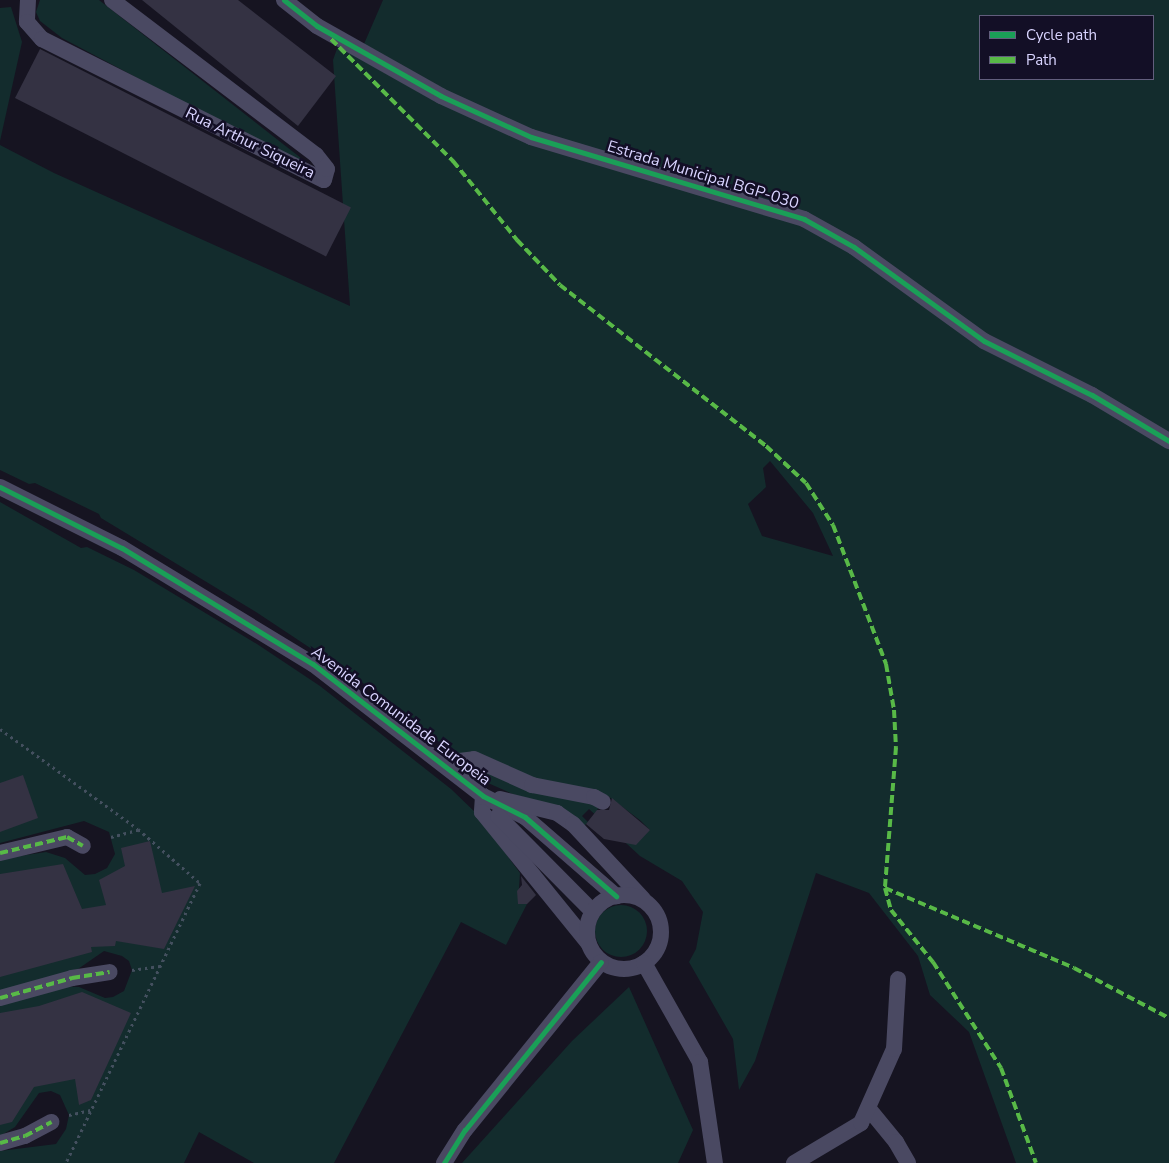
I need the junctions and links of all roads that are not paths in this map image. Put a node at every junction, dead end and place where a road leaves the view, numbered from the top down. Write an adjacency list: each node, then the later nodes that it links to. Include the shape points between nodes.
1 (28, 0): 2 (street, Rua Arthur Siqueira, via 27,22 42,39 324,180 327,169 316,155)
2 (112, 0)
3 (284, 0): 4 (street, Estrada Municipal BGP-030, via 317,26 441,96 531,137 804,219 854,247 984,341 1092,396)
4 (1169, 441)
5 (0, 487): 6 (street, Avenida Comunidade Europeia, via 122,548 302,656)
6 (443, 763): 7 (street, Avenida Comunidade Europeia); 8 (street, via 474,759 532,785 594,796)
7 (483, 796): 9 (street, Avenida Comunidade Europeia); 10 (street, Avenida Comunidade Europeia); 16 (street, Avenida Comunidade Europeia, via 482,812)
8 (603, 802)
9 (530, 812): 10 (street, Avenida Comunidade Europeia, via 514,824); 13 (street, Avenida Comunidade Europeia, via 556,813 573,824); 14 (street, Avenida Comunidade Europeia)
10 (502, 822): 14 (street, Avenida Comunidade Europeia)
11 (83, 846): 12 (street, via 67,837)
12 (0, 852)
13 (606, 862): 14 (street); 15 (street, Avenida Comunidade Europeia)
14 (605, 899): 15 (street, via 636,897); 16 (street, via 588,925)
15 (645, 901): 18 (street, via 654,910 661,933 659,945)
16 (589, 944): 17 (street)
17 (601, 962): 18 (street, via 622,969); 25 (street, via 465,1130)
18 (644, 964): 26 (street, via 700,1062)
19 (110, 972): 21 (street, via 72,978)
20 (898, 979): 22 (street, via 894,1048)
21 (0, 998)
22 (869, 1109): 27 (street, via 861,1123); 28 (street, via 896,1142)
23 (50, 1122): 24 (street, via 25,1136)
24 (0, 1143)
25 (444, 1163)
26 (715, 1163)
27 (794, 1163)
28 (908, 1163)

